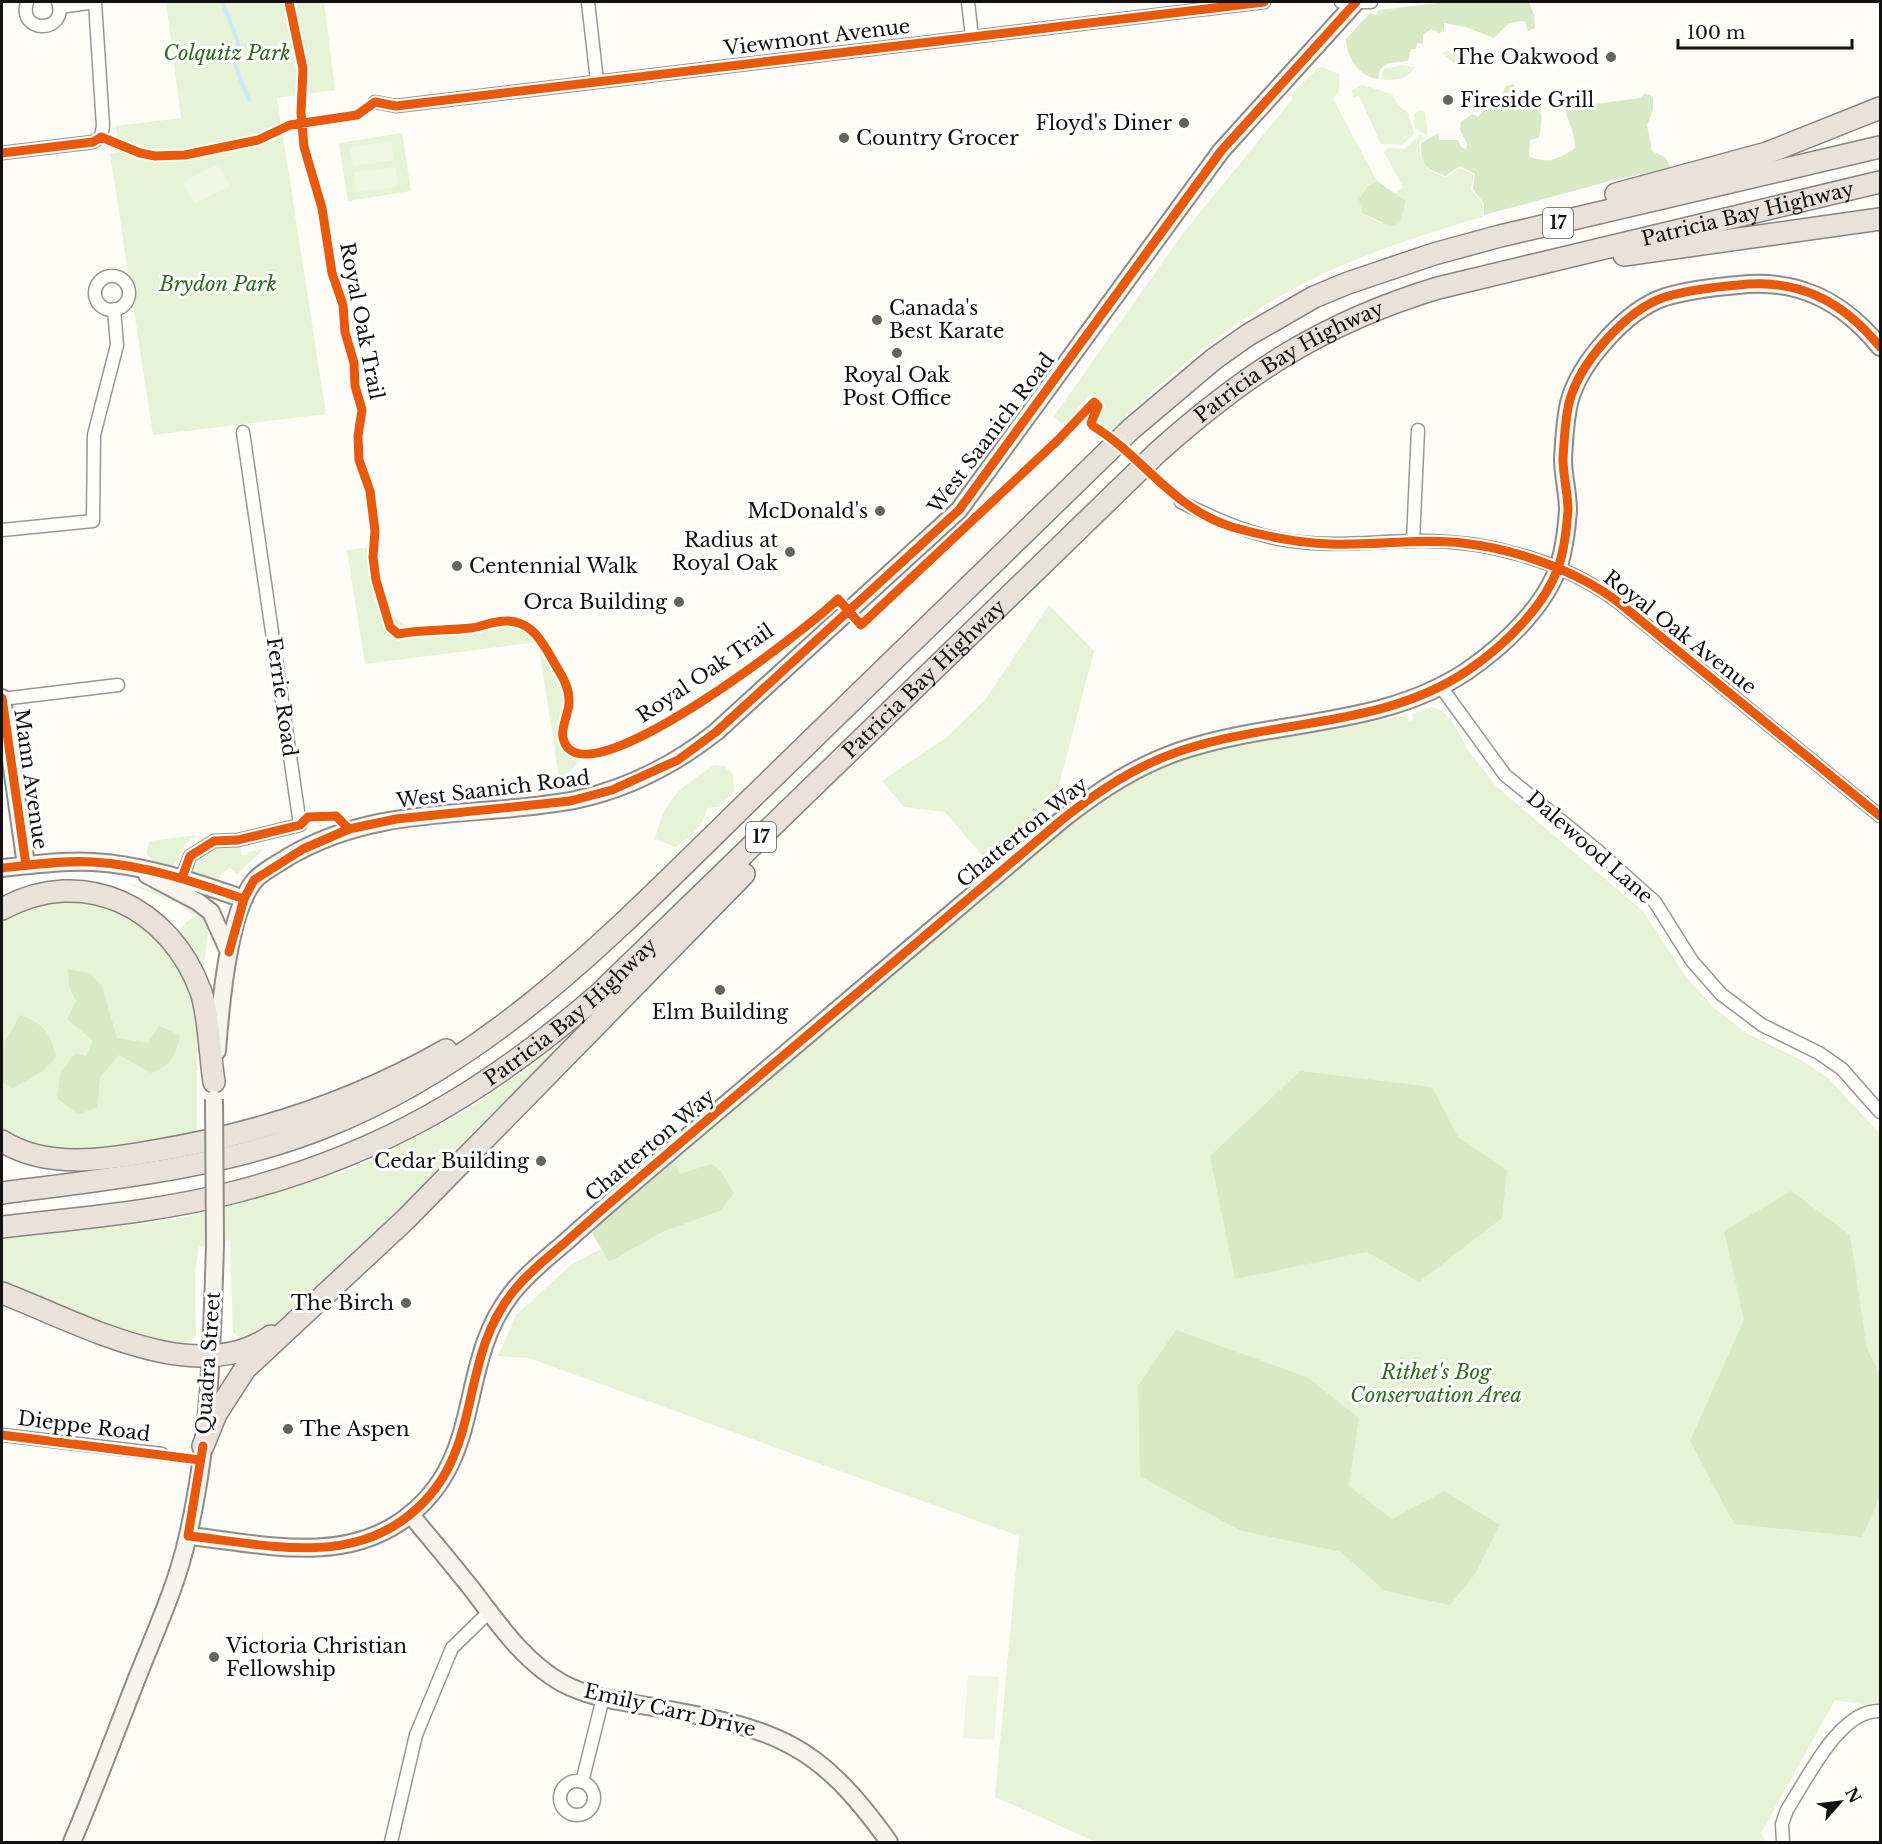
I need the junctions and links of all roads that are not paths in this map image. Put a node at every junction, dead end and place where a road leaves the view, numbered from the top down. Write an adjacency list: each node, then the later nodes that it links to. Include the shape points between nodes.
1 (27, 2): 7 (street, via 26,15 40,26 57,19)
2 (95, 2): 7 (street); 13 (street, via 101,137 93,142)
3 (588, 2): 9 (street)
4 (969, 2): 8 (street)
5 (1264, 2): 8 (street, Viewmont Avenue)
6 (1356, 2): 35 (main road, West Saanich Road, via 1221,151 959,510 716,732 678,760 612,790 577,799 396,819 349,829 270,868 254,880)
7 (59, 4)
8 (972, 37): 9 (street, Viewmont Avenue)
9 (597, 81): 10 (street, Viewmont Avenue, via 396,106)
10 (375, 102)
11 (1881, 108): 18 (highway, via 1767,153 1393,256 1305,292 1269,312)
12 (1881, 147): 18 (highway, Patricia Bay Highway / 17, via 1434,254 1314,297)
13 (2, 153)
14 (1881, 182): 16 (highway, Patricia Bay Highway / 17)
15 (1881, 219): 16 (highway, via 1617,256 1517,278)
16 (1438, 288): 26 (highway, Patricia Bay Highway / 17, via 1342,323 1231,389 1159,451)
17 (114, 309): 23 (street, via 117,345 94,435 93,521)
18 (1248, 335): 37 (highway, Patricia Bay Highway / 17, via 1131,429)
19 (1881, 347): 25 (main road, Chatterton Way, via 1861,323 1832,302 1797,288 1759,282 1663,298 1625,322 1596,352 1569,402 1563,460 1568,509)
20 (1418, 430): 24 (street)
21 (243, 432): 34 (street, Ferrie Road, via 300,825 238,840 214,841 190,856)
22 (1181, 502): 24 (street, Royal Oak Avenue, via 1230,526 1280,539 1331,544)
23 (2, 530)
24 (1413, 541): 25 (street, Royal Oak Avenue, via 1463,543)
25 (1557, 568): 28 (main road, Chatterton Way, via 1519,626 1479,662); 30 (street, Royal Oak Avenue, via 1608,595)
26 (963, 640): 43 (highway, Patricia Bay Highway / 17, via 598,995 481,1087 366,1148 279,1180 188,1202); 45 (highway, via 947,668 406,1219)
27 (118, 685): 29 (street)
28 (1441, 687): 40 (street, Dalewood Lane, via 1505,775 1655,902 1692,961 1720,994 1762,1025 1842,1069); 50 (main road, Chatterton Way, via 1366,712 1182,750 1120,778 1064,818 643,1175 512,1292 495,1319 482,1353 462,1440 453,1461 441,1482)
29 (2, 699): 31 (main road, Mann Avenue)
30 (1881, 816)
31 (26, 865): 32 (main road); 33 (main road, via 93,862)
32 (2, 868)
33 (136, 868): 34 (main road); 38 (main road, via 211,912)
34 (182, 878): 35 (main road)
35 (244, 899): 38 (main road, Quadra Street)
36 (2, 909): 39 (highway, via 26,898 74,890 119,900 161,926 179,947 202,995)
37 (605, 941): 41 (highway, via 571,961 493,1022 426,1061 358,1094 285,1122 201,1143 116,1158 52,1158 26,1153); 42 (highway, Patricia Bay Highway / 17, via 527,1009 451,1064 372,1107 325,1127 234,1156 177,1168)
38 (229, 952): 39 (main road, Quadra Street, via 222,987)
39 (214, 1091): 46 (main road, Quadra Street, bridge)
40 (1881, 1112)
41 (2, 1141)
42 (2, 1193)
43 (2, 1227)
44 (2, 1293): 46 (highway, via 155,1350)
45 (316, 1301): 46 (highway, via 262,1342); 48 (highway, via 245,1370 216,1414)
46 (211, 1357): 48 (main road, Quadra Street)
47 (2, 1435): 49 (street, Dieppe Road)
48 (203, 1446): 51 (main road, Quadra Street)
49 (162, 1454)
50 (410, 1515): 51 (main road, Chatterton Way, via 379,1534 336,1547 276,1546); 52 (main road, Emily Carr Drive)
51 (188, 1536): 56 (main road, Quadra Street, via 164,1612)
52 (489, 1612): 53 (main road, Emily Carr Drive, via 538,1667 565,1684); 57 (street, via 452,1648 416,1735)
53 (603, 1698): 55 (street); 58 (main road, Emily Carr Drive, via 730,1721 783,1740 836,1777)
54 (1881, 1711): 59 (street, via 1861,1713 1838,1732 1787,1810 1782,1824)
55 (582, 1782)
56 (72, 1842)
57 (391, 1842)
58 (889, 1842)
59 (1783, 1842)

